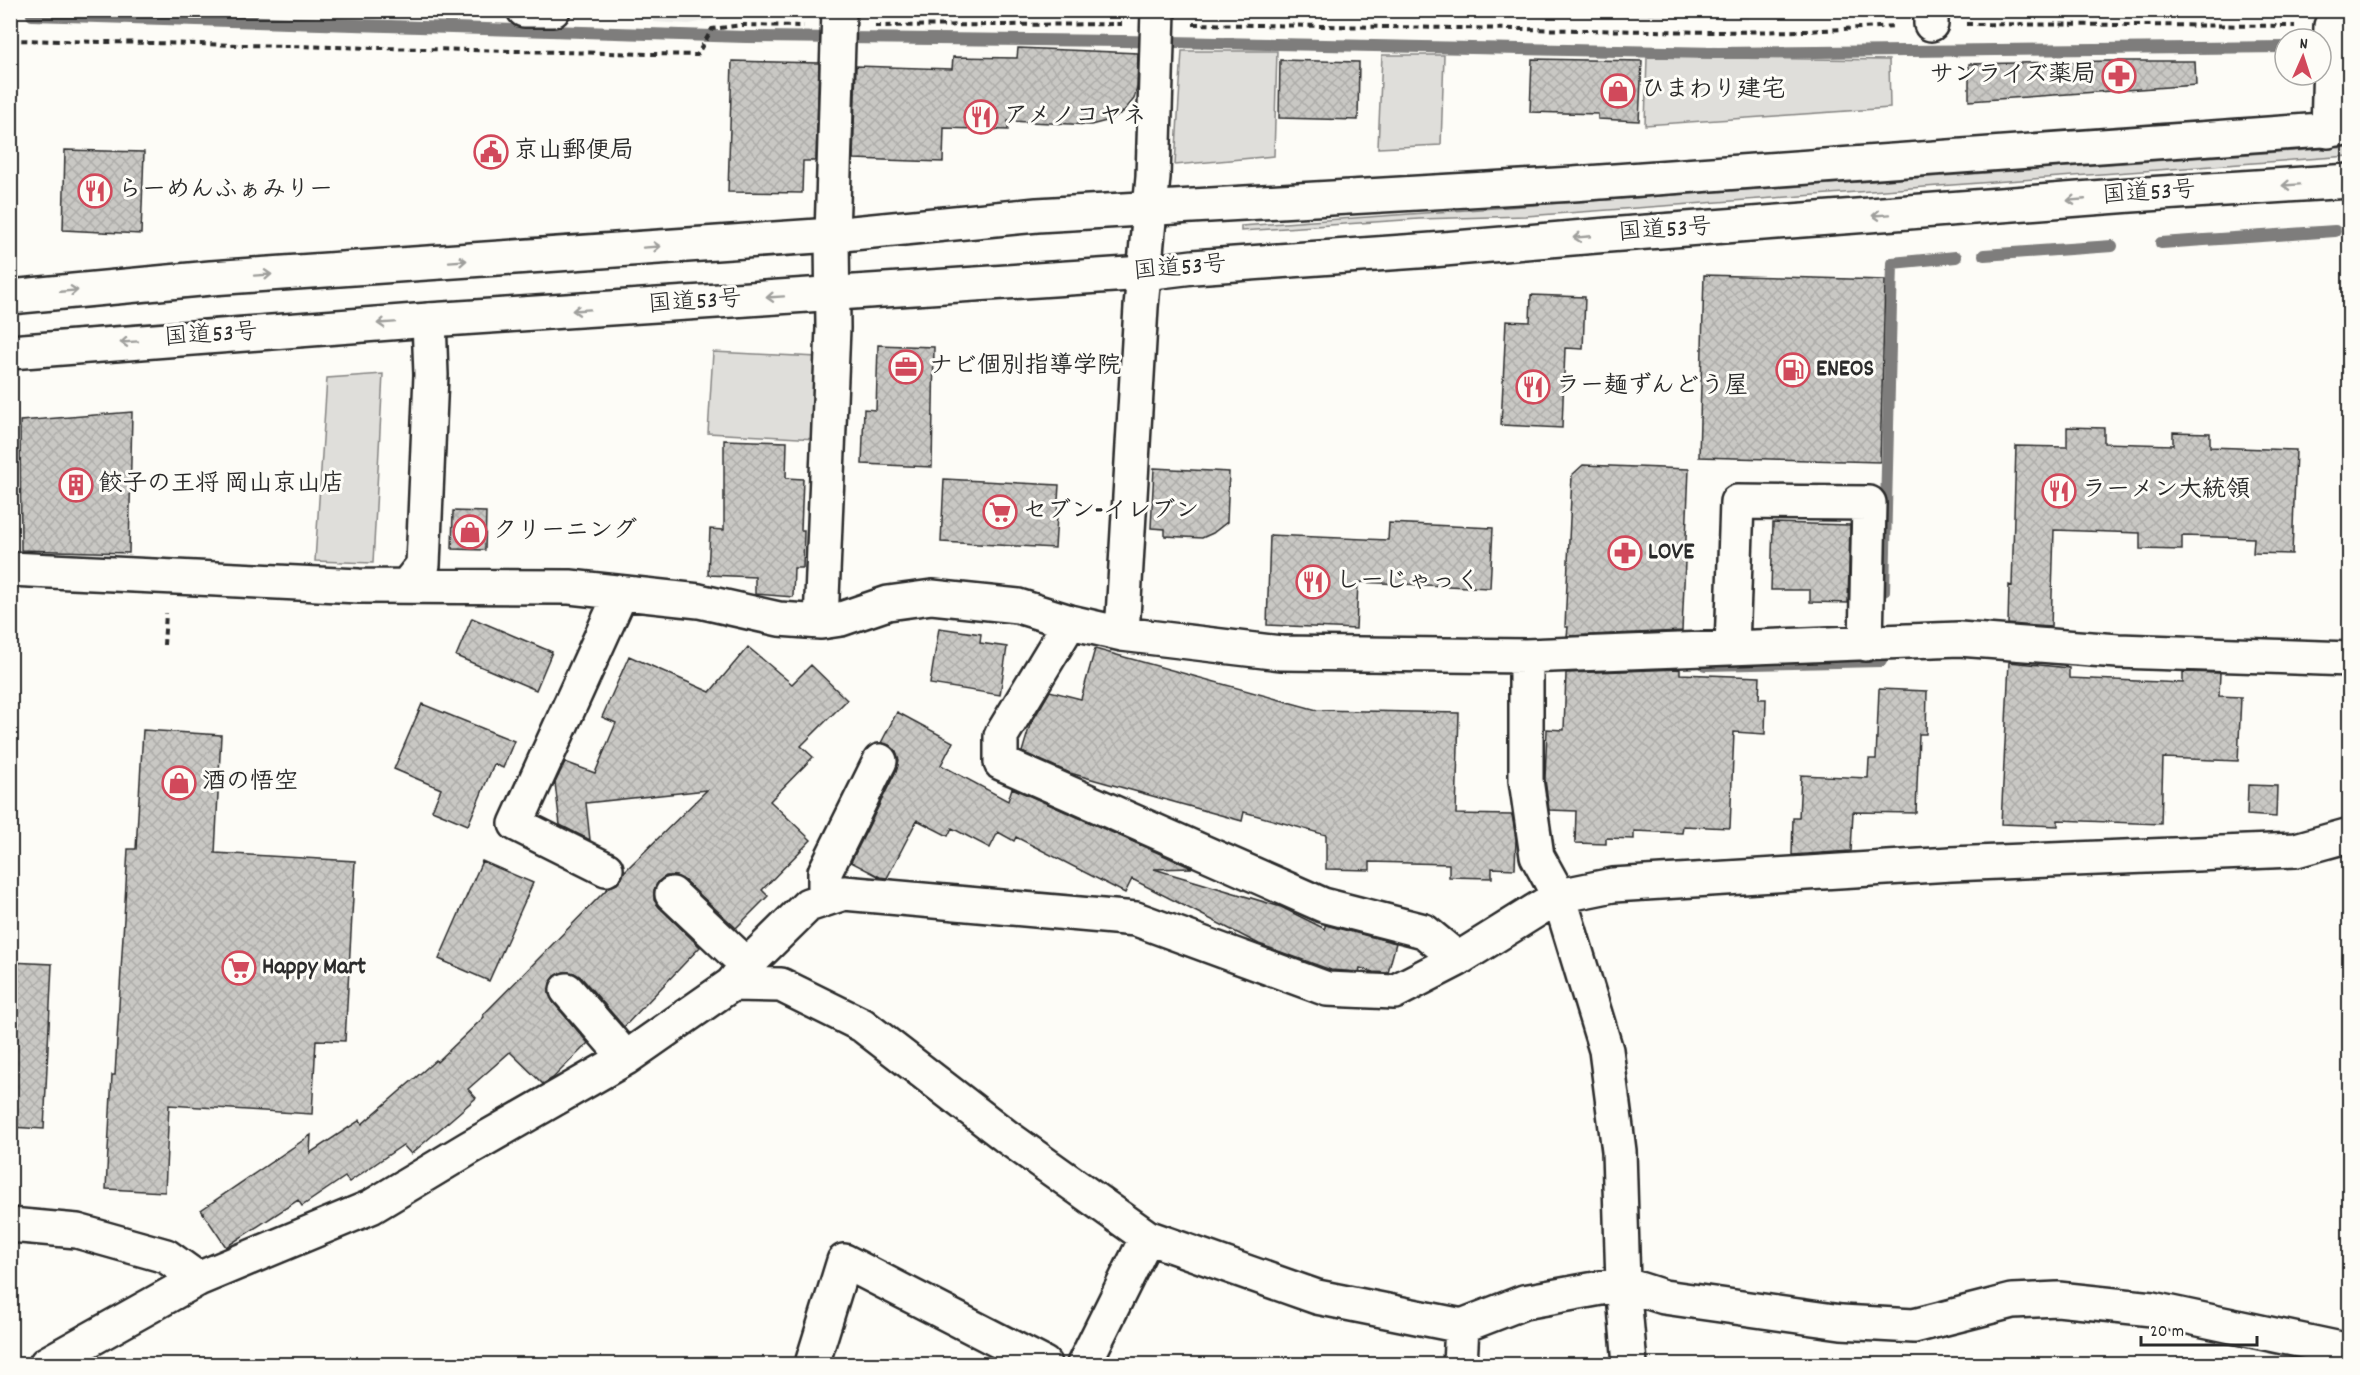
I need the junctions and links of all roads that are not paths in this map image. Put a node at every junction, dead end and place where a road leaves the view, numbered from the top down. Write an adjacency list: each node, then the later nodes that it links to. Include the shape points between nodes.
1 (524, 10): 2 (main road)
2 (553, 10)
3 (1158, 28): 8 (main road)
4 (838, 29): 9 (main road)
5 (2333, 63): 6 (main road)
6 (2339, 129): 8 (main road, via 1585,183)
7 (2349, 181): 10 (main road, 国道53号, one-way to 10)
8 (1150, 208): 9 (main road); 10 (main road)
9 (832, 235): 11 (main road); 12 (main road, one-way to 9, via 222,278)
10 (1144, 273): 11 (main road, 国道53号); 20 (main road)
11 (834, 293): 13 (main road, 国道53号, one-way to 13); 18 (main road)
12 (10, 297)
13 (429, 320): 14 (main road, 国道53号, one-way to 14); 16 (main road, via 431,375 423,565)
14 (10, 352)
15 (10, 569): 16 (main road)
16 (407, 585): 17 (main road, via 570,587)
17 (621, 593): 18 (main road, via 699,601 779,619); 27 (main road, via 516,824)
18 (821, 622): 19 (main road, via 841,620 888,603 932,597 1018,606)
19 (1070, 622): 20 (main road); 31 (main road, via 1001,736 1001,763 1323,905 1424,931)
20 (1122, 633): 23 (main road, via 1281,653)
21 (1866, 644): 22 (main road); 22 (main road, via 1869,503 1737,502); 24 (main road, via 1959,639 2118,651)
22 (1732, 648): 23 (main road)
23 (1526, 656): 29 (main road, via 1526,780 1537,856)
24 (2349, 659)
25 (880, 761): 30 (main road, via 825,872)
26 (2349, 835): 29 (main road, via 2296,850 1951,864 1613,885)
27 (606, 869)
28 (672, 894): 32 (main road)
29 (1559, 896): 31 (main road); 38 (main road, via 1606,1050 1619,1151)
30 (825, 899): 31 (main road, via 844,893 1136,919 1327,989 1394,992); 32 (main road, via 808,905)
31 (1458, 958)
32 (740, 974): 34 (main road); 36 (main road, via 781,985 862,1025 1006,1137)
33 (567, 990): 34 (main road)
34 (626, 1058): 37 (main road, via 372,1207)
35 (10, 1225): 37 (main road, via 77,1231 166,1256)
36 (1147, 1238): 39 (main road, via 1317,1297); 44 (main road)
37 (198, 1279): 41 (main road)
38 (1623, 1284): 39 (main road, via 1524,1302); 40 (main road, via 1664,1297 1841,1322 1914,1326 2012,1301 2058,1299 2152,1309); 46 (main road)
39 (1462, 1326): 45 (main road)
40 (2349, 1351)
41 (45, 1365)
42 (812, 1365): 43 (main road, via 844,1261)
43 (1044, 1365)
44 (1084, 1365)
45 (1460, 1365)
46 (1630, 1365)

